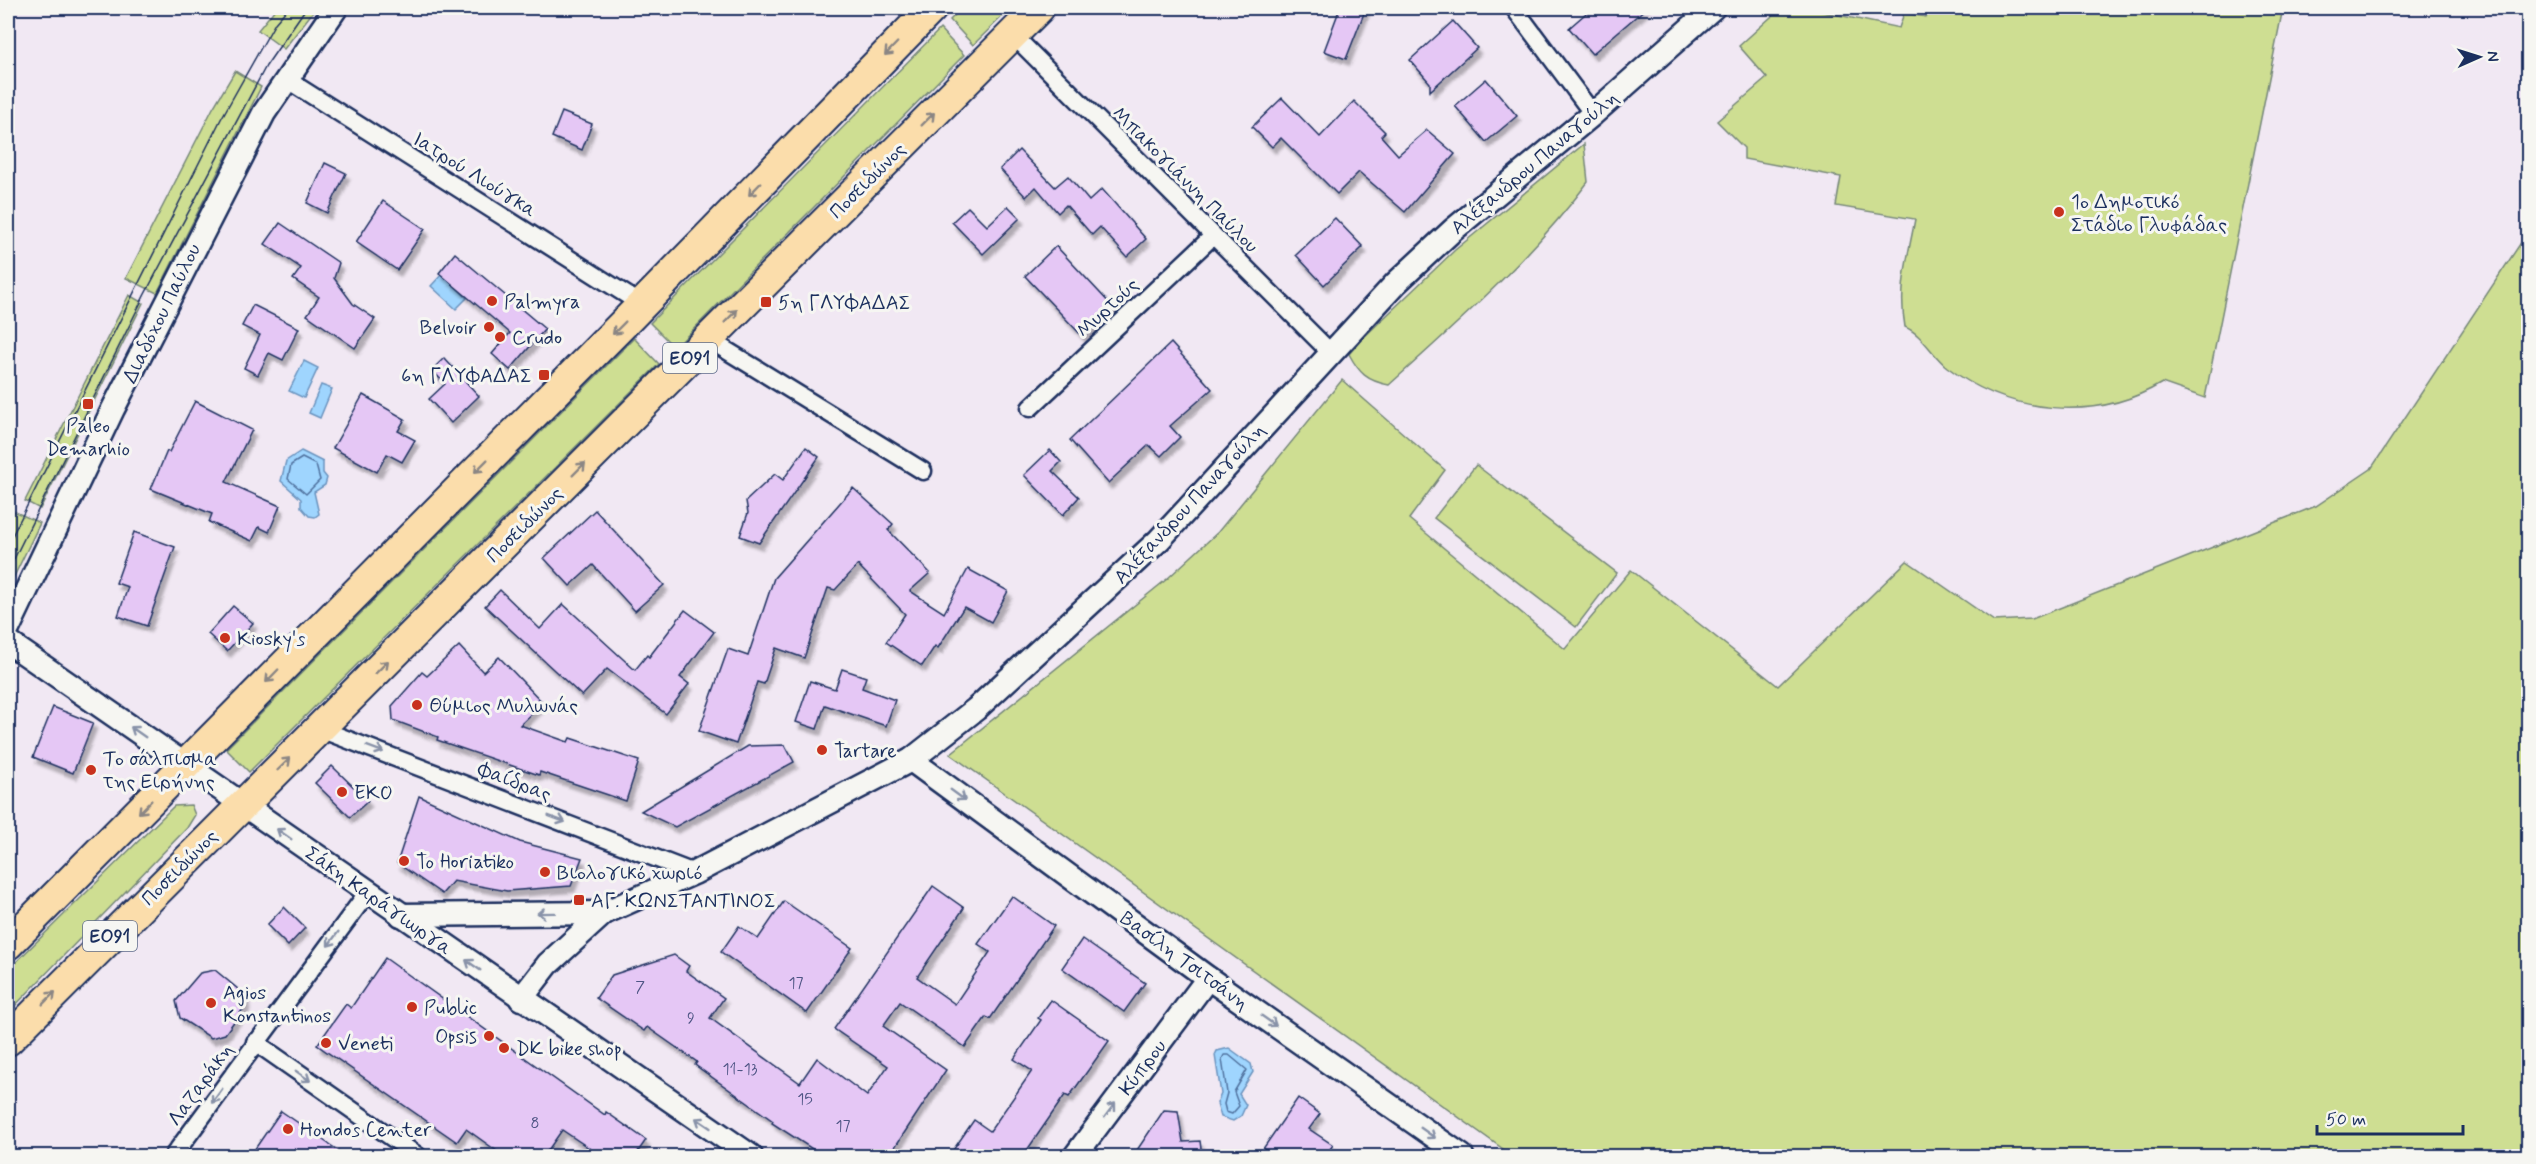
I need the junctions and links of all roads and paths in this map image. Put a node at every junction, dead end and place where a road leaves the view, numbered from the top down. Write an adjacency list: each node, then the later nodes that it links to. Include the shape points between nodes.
1 (336, 8): 7 (street, Διαδόχου Παύλου)
2 (932, 8): 10 (highway, one-way to 10)
3 (1039, 8): 6 (highway, Ποσειδώνος / ΕΟ91)
4 (1514, 8): 8 (street)
5 (1713, 8): 8 (street, Αλέξανδρου Παναγούλη)
6 (1012, 34): 9 (street, Μπακογιάννη Παύλου); 11 (highway, Ποσειδώνος / ΕΟ91, one-way to 6)
7 (286, 79): 10 (street, Ιατρού Λιούγκα); 15 (street, Διαδόχου Παύλου, via 202,231)
8 (1593, 114): 12 (street, Αλέξανδρου Παναγούλη, via 1453,231 1396,283)
9 (1213, 236): 12 (street, Μπακογιάννη Παύλου); 13 (street, Μυρτούς)
10 (641, 304): 19 (highway, one-way to 19)
11 (708, 339): 14 (street); 17 (highway, Ποσειδώνος / ΕΟ91, one-way to 11)
12 (1331, 353): 18 (street, Αλέξανδρου Παναγούλη, via 1159,540 976,709)
13 (1030, 408)
14 (923, 471)
15 (8, 630)
16 (8, 642): 19 (street, Σάκη Καράγιωργα, one-way to 16)
17 (320, 729): 20 (highway, Ποσειδώνος / ΕΟ91, one-way to 17); 21 (street, Φαίδρας, one-way to 21)
18 (911, 760): 21 (street, Αλέξανδρου Παναγούλη); 26 (street, Βασίλη Τσιτσάνη, one-way to 26)
19 (186, 766): 20 (street, Σάκη Καράγιωργα); 25 (highway, one-way to 25)
20 (242, 805): 22 (street, Σάκη Καράγιωργα, one-way to 20); 28 (highway, Ποσειδώνος / ΕΟ91, one-way to 20)
21 (694, 873): 23 (street, Αλέξανδρου Παναγούλη)
22 (368, 892): 24 (street, Σάκη Καράγιωργα); 29 (street, Λαζαράκη, one-way to 29)
23 (604, 913): 24 (street, Αλέξανδρου Παναγούλη, one-way to 24); 27 (street, Αλέξανδρου Παναγούλη, via 548,964)
24 (401, 915): 27 (street, Σάκη Καράγιωργα, one-way to 24)
25 (8, 944)
26 (1208, 978): 33 (street, Κύπρου, one-way to 26); 34 (street, Βασίλη Τσιτσάνη, one-way to 34)
27 (520, 999): 32 (street, Σάκη Καράγιωργα, one-way to 27)
28 (8, 1040)
29 (255, 1042): 30 (street, Λαζαράκη, one-way to 30); 31 (street, one-way to 31)
30 (173, 1156)
31 (418, 1156)
32 (751, 1156)
33 (1075, 1156)
34 (1462, 1156)

